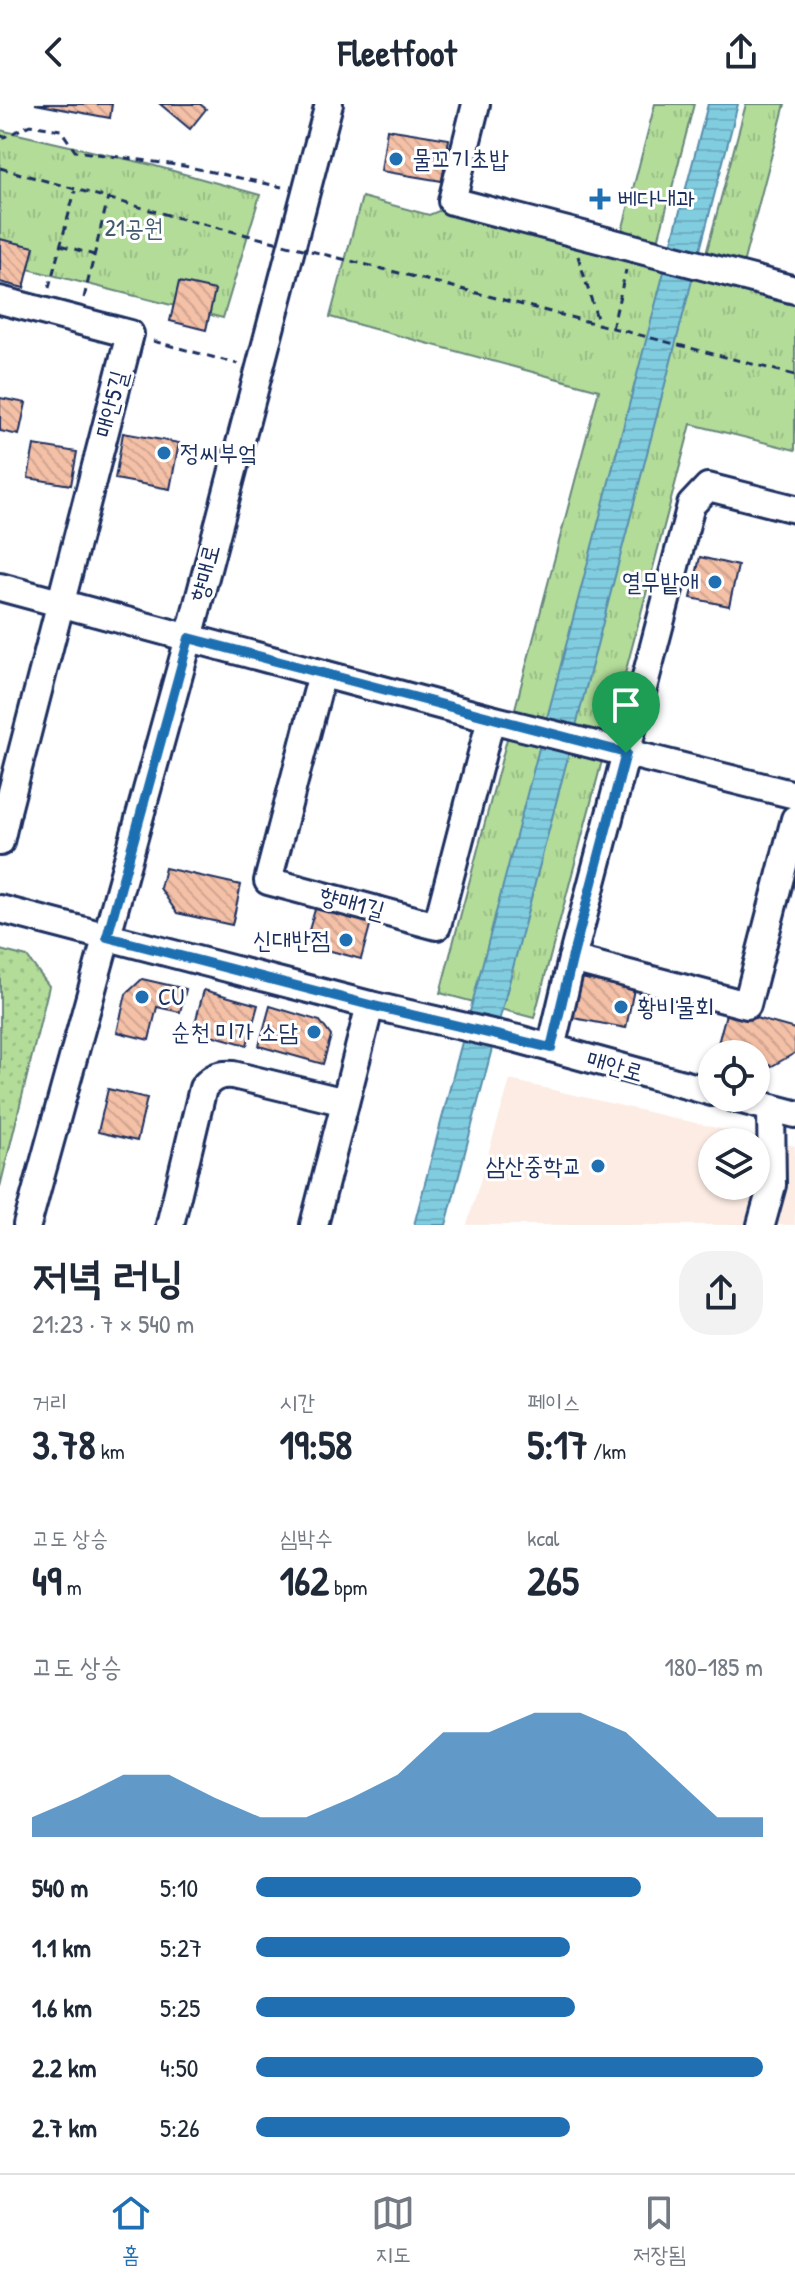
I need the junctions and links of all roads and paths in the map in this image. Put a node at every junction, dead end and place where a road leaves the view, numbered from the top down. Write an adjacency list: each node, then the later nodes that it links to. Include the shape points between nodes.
1 (329, 104): 5 (street, 향매로)
2 (476, 104): 8 (street, via 452,201)
3 (0, 135): 5 (path, via 30,125 61,130 75,151)
4 (0, 168): 6 (path)
5 (306, 188): 19 (street, 향매로)
6 (76, 190): 7 (path); 9 (path)
7 (108, 198): 11 (path); 16 (path, bridge)
8 (571, 233): 10 (street); 16 (path)
9 (61, 245): 11 (path); 14 (path)
10 (633, 249): 12 (street); 17 (path)
11 (94, 255): 15 (path)
12 (795, 290)
13 (0, 300): 14 (street)
14 (43, 311): 15 (street)
15 (79, 321): 18 (street)
16 (599, 325): 17 (path)
17 (612, 329): 20 (path)
18 (130, 334): 19 (path); 23 (street, 매안5길)
19 (257, 369): 24 (street, 향매로)
20 (795, 375)
21 (795, 509): 27 (street, via 708,487 691,505)
22 (0, 587): 23 (street)
23 (59, 603): 24 (street); 29 (street, 매안5길)
24 (189, 638): 25 (street); 33 (street, 향매로)
25 (322, 674): 26 (street); 26 (street, 향매1길, via 268,881 437,926)
26 (491, 719): 27 (street)
27 (626, 753): 28 (street); 34 (street)
28 (795, 795)
29 (3, 810): 31 (street, 매안5길)
30 (795, 819): 34 (street, via 747,1005)
31 (0, 842)
32 (0, 909): 33 (street)
33 (107, 937): 35 (street); 41 (street, 향매로)
34 (572, 959): 36 (street)
35 (370, 1005): 36 (street, 매안로); 38 (street)
36 (551, 1048): 37 (street, 매안로)
37 (698, 1088)
38 (345, 1102): 42 (street, via 233,1075 211,1079 203,1088); 43 (street)
39 (783, 1111): 40 (street)
40 (784, 1188): 44 (street)
41 (27, 1225)
42 (170, 1225)
43 (314, 1225)
44 (761, 1225)

